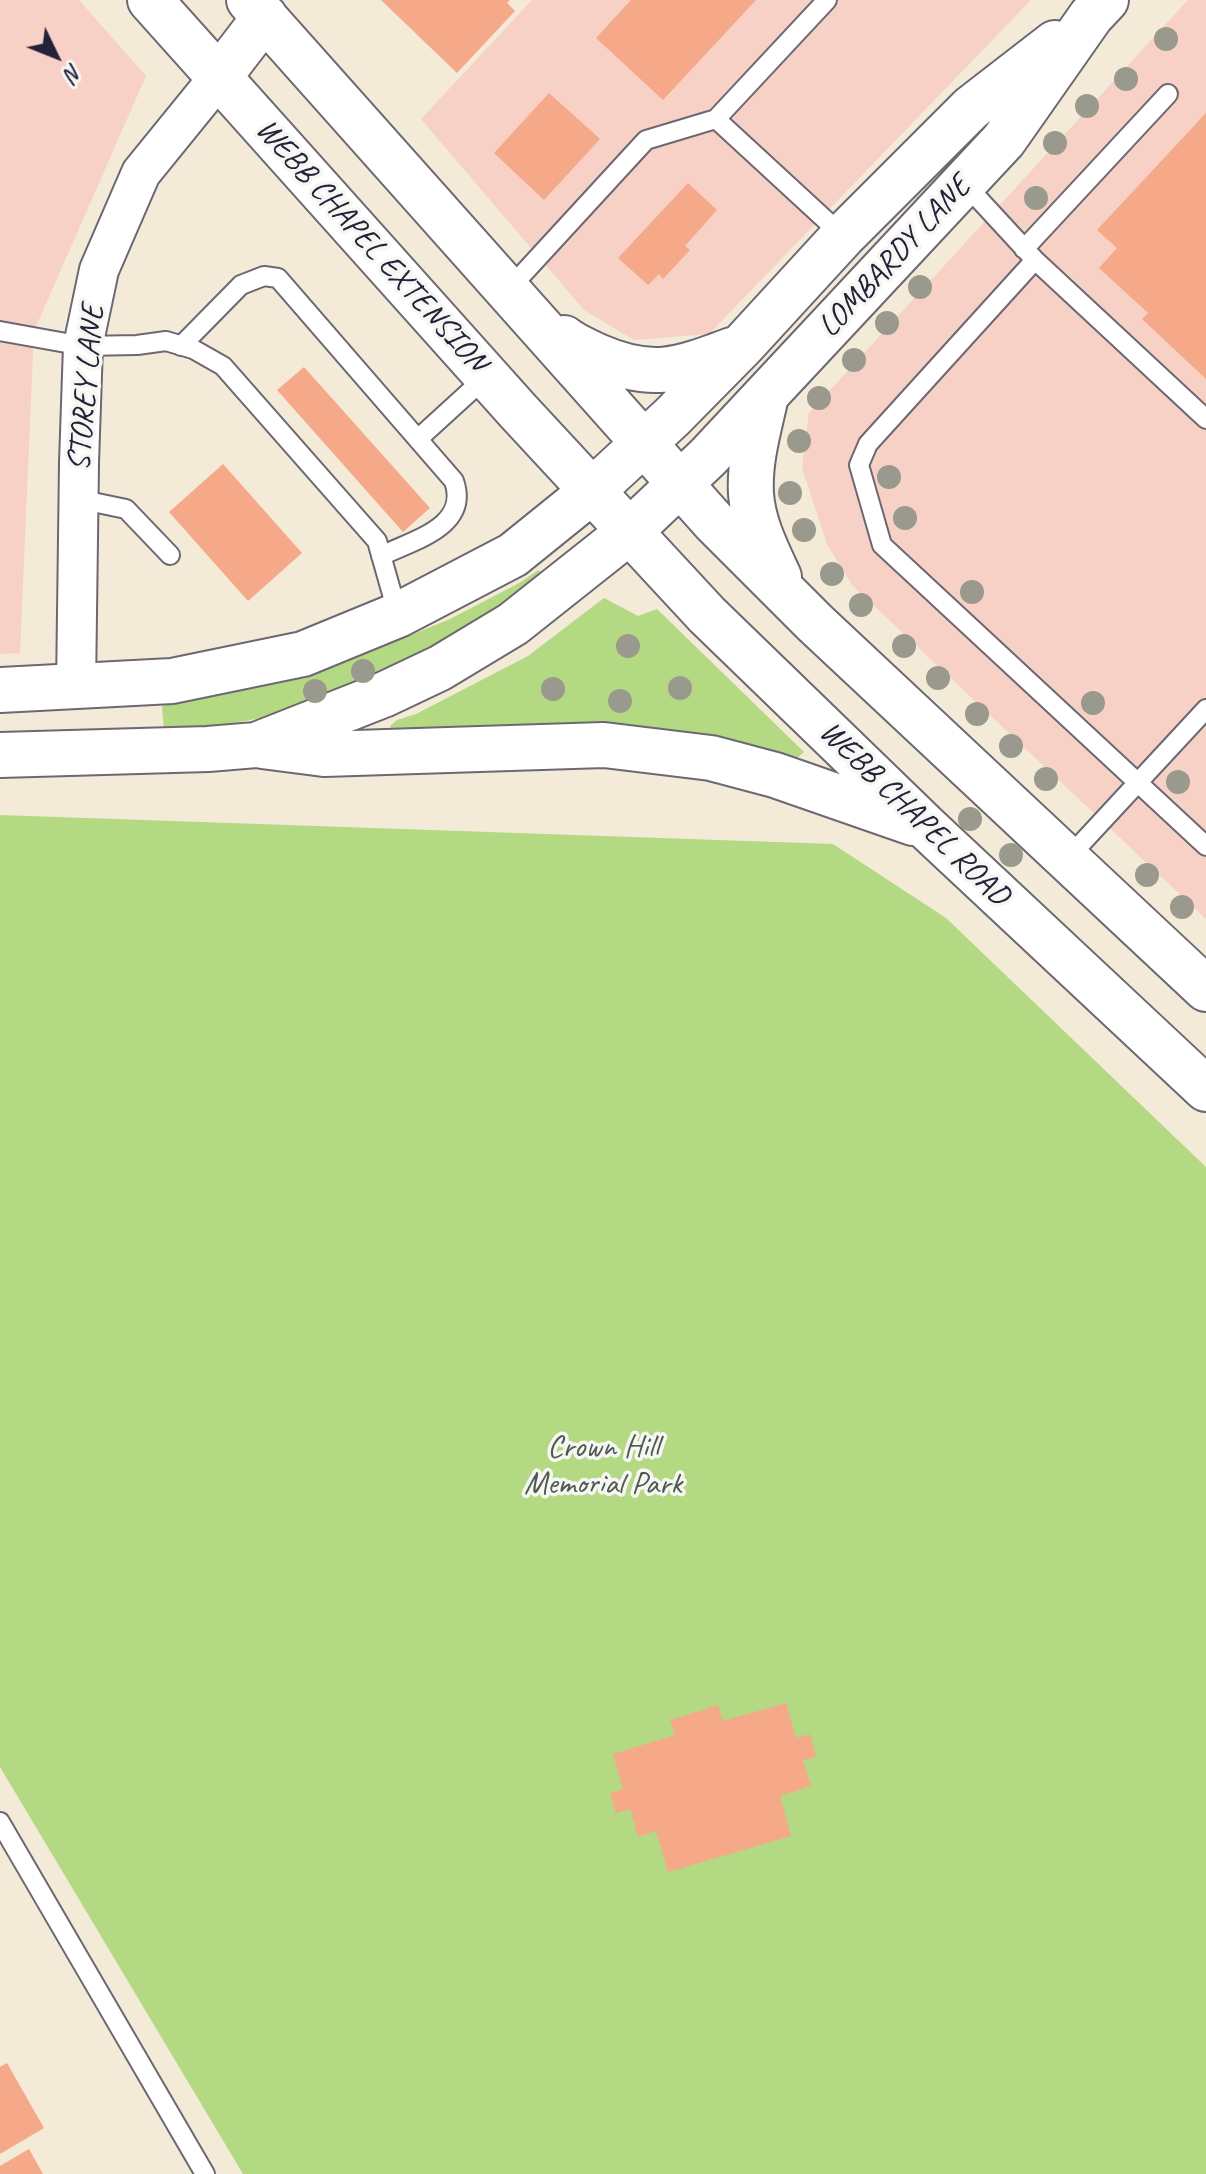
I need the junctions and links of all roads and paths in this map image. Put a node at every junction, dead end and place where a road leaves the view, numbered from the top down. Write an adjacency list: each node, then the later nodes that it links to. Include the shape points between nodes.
1 (150, 0): 5 (main road, WEBB CHAPEL EXTENSION)
2 (827, 0): 7 (lane)
3 (1090, 5): 8 (main road, LOMBARDY LANE); 9 (main road, LOMBARDY LANE, via 1004,140)
4 (263, 9): 5 (main road); 12 (main road)
5 (219, 77): 14 (street, STOREY LANE, via 141,173 99,270); 17 (main road, WEBB CHAPEL EXTENSION)
6 (1168, 94): 11 (lane)
7 (716, 119): 10 (lane); 12 (lane, via 646,140)
8 (928, 150): 9 (main road); 10 (main road, LOMBARDY LANE)
9 (964, 183): 11 (lane); 18 (main road, LOMBARDY LANE)
10 (843, 236): 16 (main road, LOMBARDY LANE)
11 (1029, 254): 19 (lane); 36 (lane, via 868,444 859,465 882,545)
12 (517, 299): 16 (main road, via 572,344 624,368 688,366); 21 (main road)
13 (0, 331): 14 (lane)
14 (83, 346): 15 (lane, via 166,341); 24 (street, STOREY LANE)
15 (181, 346): 20 (lane, via 241,285 264,276 278,278); 27 (lane, via 223,366 377,541)
16 (742, 346): 21 (main road, LOMBARDY LANE)
17 (487, 376): 20 (lane); 23 (main road, WEBB CHAPEL EXTENSION)
18 (767, 393): 22 (main road, LOMBARDY LANE); 29 (main road, via 754,445 751,494 760,536 779,577)
19 (1206, 419)
20 (419, 438): 27 (lane, via 454,481 455,512 440,528)
21 (646, 442): 22 (main road); 23 (main road)
22 (682, 484): 25 (main road); 29 (main road)
23 (591, 492): 25 (main road, WEBB CHAPEL ROAD); 28 (main road, via 513,555)
24 (78, 499): 26 (lane, via 126,509); 30 (street, STOREY LANE)
25 (629, 532): 33 (main road, via 513,624 440,668); 37 (main road, WEBB CHAPEL ROAD)
26 (170, 555)
27 (381, 556): 28 (lane)
28 (398, 615): 30 (main road, via 303,654 172,681)
29 (815, 623): 39 (main road)
30 (76, 688): 31 (main road); 34 (main road)
31 (0, 690)
32 (1206, 709): 36 (lane)
33 (256, 745): 34 (main road); 37 (main road, via 324,754 604,745 711,758)
34 (76, 754): 35 (main road)
35 (0, 755)
36 (1138, 783): 38 (lane); 39 (lane)
37 (927, 828): 41 (main road, WEBB CHAPEL ROAD)
38 (1206, 846)
39 (1067, 859): 40 (main road)
40 (1206, 989)
41 (1206, 1089)
42 (0, 1822): 43 (lane)
43 (205, 2174)

